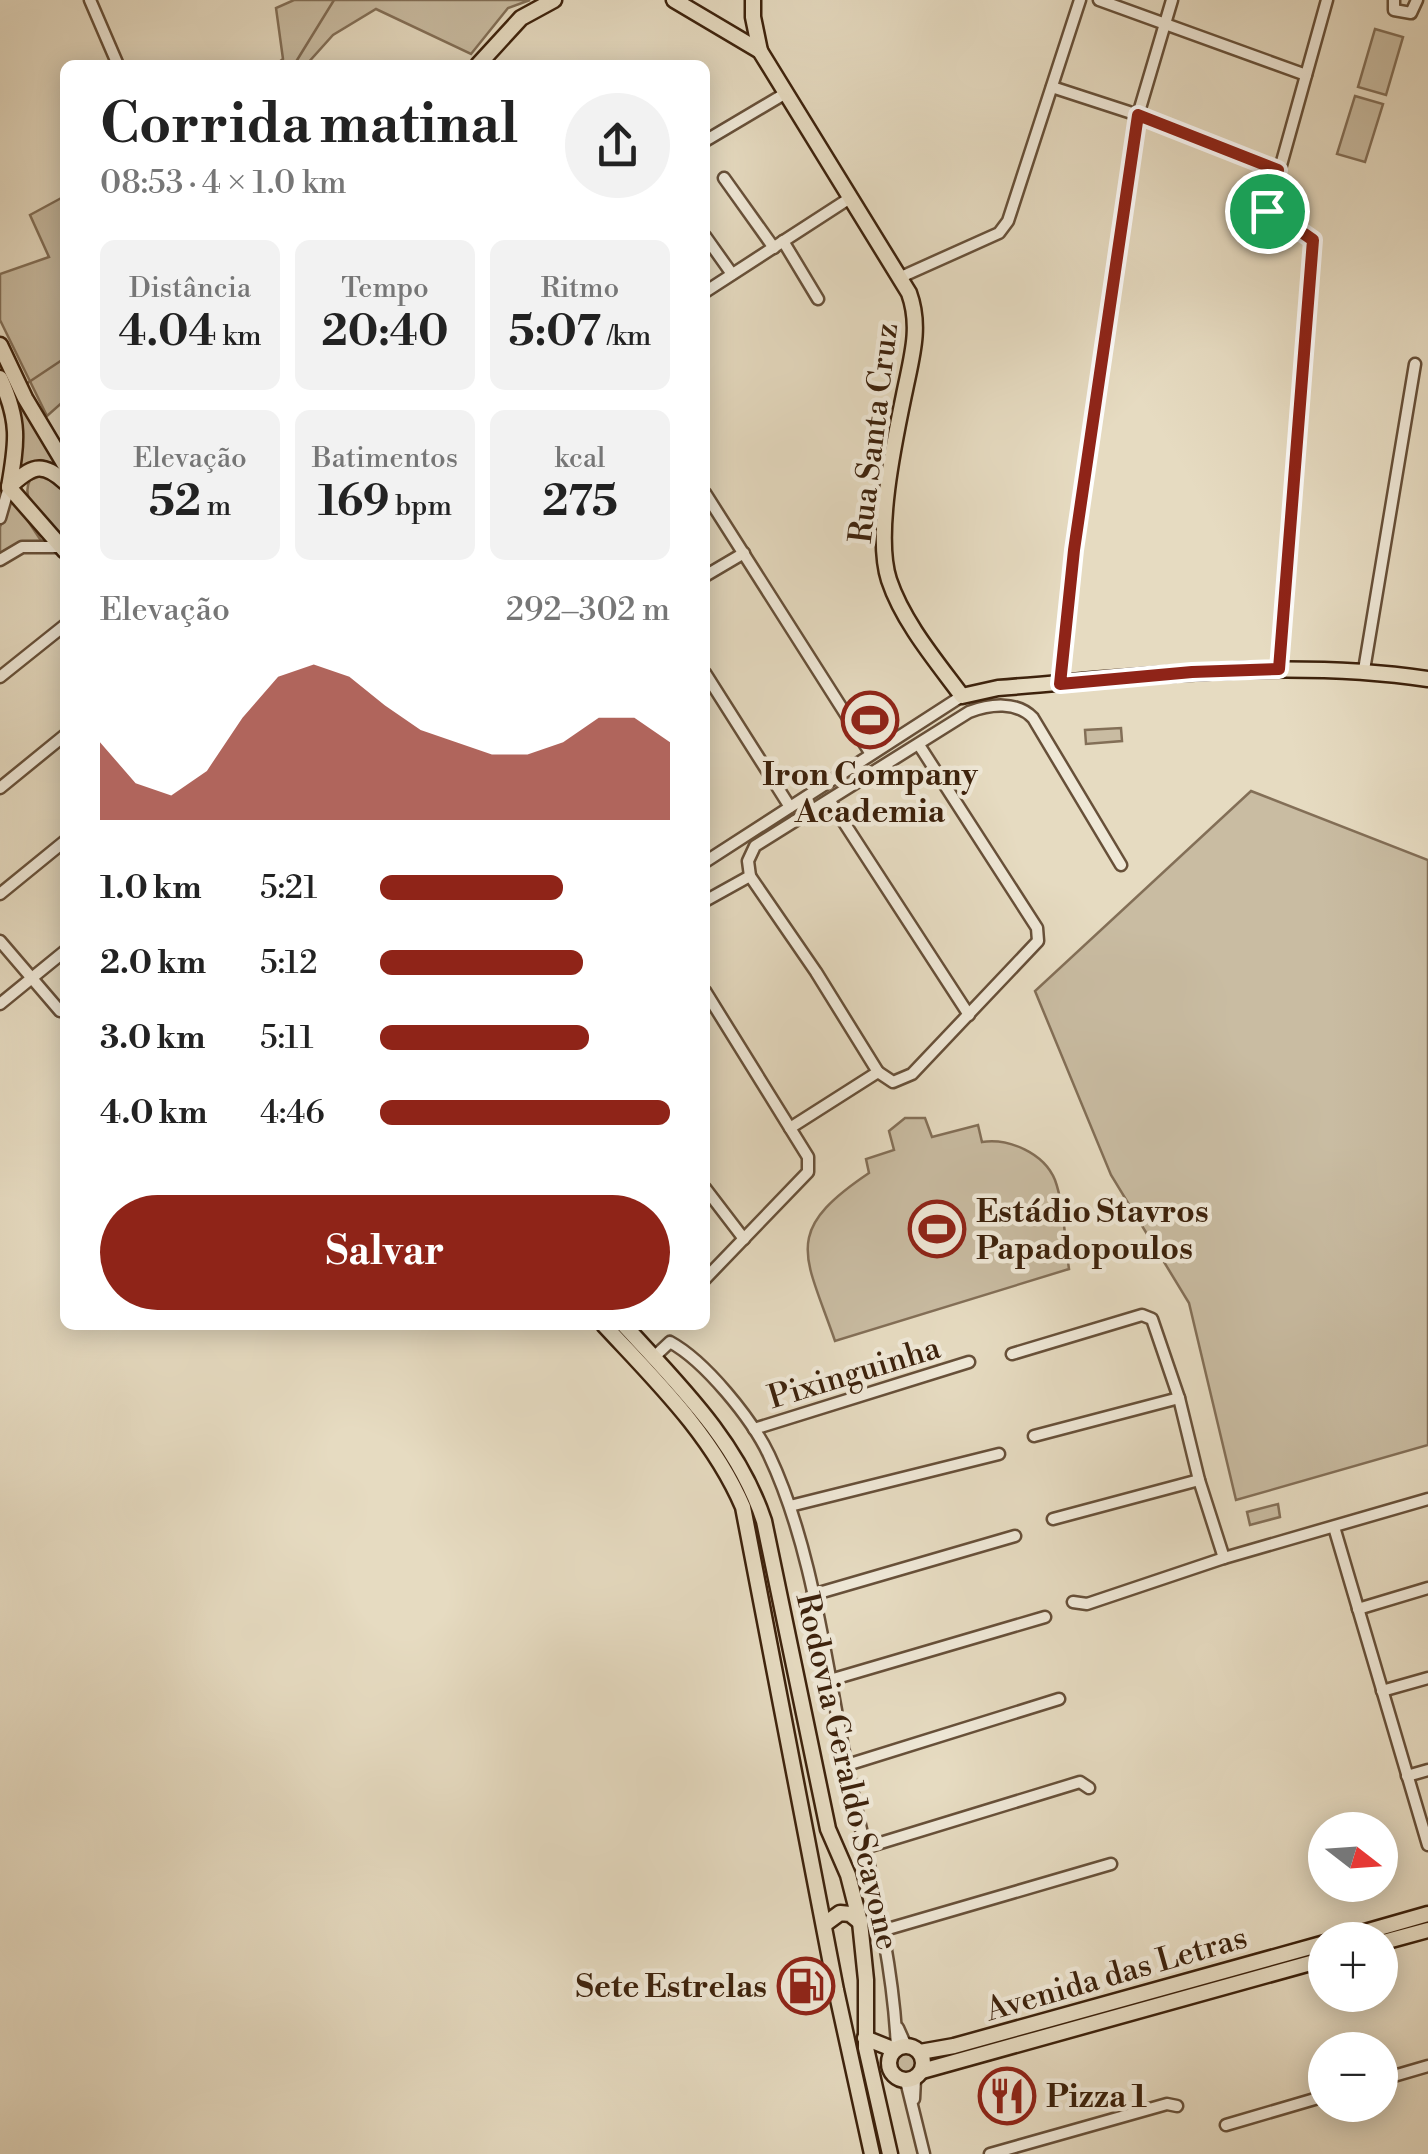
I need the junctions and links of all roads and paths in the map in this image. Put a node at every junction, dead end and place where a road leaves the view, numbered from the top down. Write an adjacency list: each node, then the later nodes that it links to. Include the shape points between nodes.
1 (90, 0): 15 (street)
2 (554, 0): 16 (main road, via 521,18)
3 (674, 0): 13 (main road)
4 (754, 0): 11 (main road)
5 (1080, 0): 18 (street)
6 (1099, 0): 12 (street)
7 (1172, 0): 12 (street)
8 (1327, 0): 17 (street)
9 (1394, 0): 10 (street, via 1394,10 1411,13)
10 (1417, 0)
11 (752, 17): 13 (main road); 14 (main road)
12 (1164, 22): 17 (street); 20 (street)
13 (726, 28): 14 (main road)
14 (760, 51): 19 (main road, Rua Santa Cruz)
15 (116, 60)
16 (483, 60)
17 (1306, 76): 22 (street)
18 (1052, 86): 20 (street); 28 (street, via 999,233)
19 (786, 93): 21 (street); 24 (main road, Rua Santa Cruz)
20 (1138, 115): 22 (street); 50 (street)
21 (710, 138)
22 (1278, 170): 45 (street, via 1268,225 1309,236 1314,252)
23 (724, 178): 26 (street)
24 (850, 198): 26 (street); 28 (main road, Rua Santa Cruz)
25 (710, 243): 27 (street)
26 (778, 244): 27 (street); 30 (street)
27 (732, 274): 29 (street)
28 (901, 278): 51 (main road, Rua Santa Cruz, via 916,322 888,490 888,576)
29 (710, 289)
30 (818, 299)
31 (0, 345): 34 (main road)
32 (1415, 364): 46 (street)
33 (0, 378): 36 (main road, via 17,430)
34 (60, 457)
35 (60, 477): 36 (main road, via 37,468)
36 (9, 487): 38 (street); 39 (main road)
37 (710, 501): 41 (street)
38 (0, 518)
39 (60, 546)
40 (60, 551): 42 (street, via 22,547)
41 (744, 552): 43 (street); 54 (street)
42 (0, 560)
43 (710, 573)
44 (60, 629): 47 (street)
45 (1279, 669): 46 (main road); 50 (main road)
46 (1364, 670): 48 (main road)
47 (0, 677)
48 (1428, 679)
49 (710, 681): 57 (street)
50 (1060, 684): 51 (main road)
51 (962, 696): 54 (street)
52 (60, 739): 55 (street)
53 (919, 744): 56 (street); 60 (street, via 977,709 1014,706 1033,718); 70 (street, via 1037,928 1034,947)
54 (871, 754): 57 (street)
55 (0, 788)
56 (830, 800): 61 (street, via 756,846); 70 (street)
57 (790, 807): 59 (street)
58 (60, 845): 62 (street)
59 (710, 859)
60 (1121, 865)
61 (750, 876): 63 (street); 71 (street)
62 (0, 894)
63 (710, 894)
64 (0, 941): 66 (street)
65 (60, 954): 66 (street)
66 (32, 977): 68 (street); 69 (street)
67 (710, 998): 72 (street)
68 (0, 1004)
69 (60, 1011)
70 (970, 1014): 71 (street, via 912,1074 900,1081)
71 (878, 1072): 72 (street)
72 (790, 1128): 74 (street, via 808,1158 808,1172)
73 (710, 1195): 74 (street)
74 (744, 1239): 75 (street)
75 (710, 1274)
76 (609, 1330): 111 (main road, Rodovia Geraldo Scavone, via 695,1425 743,1507)
77 (629, 1330): 79 (main road, Rodovia Geraldo Scavone)
78 (1012, 1354): 81 (street, via 1148,1316)
79 (654, 1358): 82 (street, via 670,1342 678,1347); 109 (main road, Rodovia Geraldo Scavone, via 720,1435 759,1506 828,1829)
80 (969, 1362): 82 (street, Pixinguinha)
81 (1179, 1398): 83 (street); 85 (street)
82 (754, 1430): 87 (street)
83 (1034, 1436)
84 (999, 1454): 87 (street)
85 (1198, 1480): 88 (street); 91 (street)
86 (1428, 1499): 89 (street)
87 (790, 1506): 93 (street)
88 (1053, 1519)
89 (1334, 1527): 91 (street); 95 (street)
90 (1015, 1536): 93 (street)
91 (1224, 1558): 94 (street, via 1088,1604)
92 (1428, 1588): 95 (street)
93 (812, 1595): 98 (street)
94 (1073, 1602)
95 (1358, 1608): 99 (street)
96 (1046, 1617): 98 (street)
97 (1428, 1678): 99 (street)
98 (830, 1680): 101 (street)
99 (1382, 1690): 103 (street)
100 (1059, 1699): 101 (street)
101 (847, 1765): 106 (street)
102 (1428, 1770): 103 (street)
103 (1407, 1776): 105 (street)
104 (1089, 1788): 106 (street, via 1080,1782)
105 (1428, 1845)
106 (864, 1848): 113 (street)
107 (1111, 1864): 113 (street)
108 (1428, 1914): 110 (main road)
109 (860, 1922): 111 (main road, via 840,1913); 117 (main road, Rodovia Geraldo Scavone)
110 (1398, 1922)
111 (825, 1924): 118 (main road, Rodovia Geraldo Scavone)
112 (1428, 1930): 114 (main road)
113 (881, 1931): 120 (street)
114 (1398, 1939)
115 (1308, 1948): 120 (main road, Avenida das Letras, via 954,2046)
116 (1308, 1964): 123 (main road, Avenida das Letras)
117 (866, 1980): 118 (main road); 119 (main road, Rodovia Geraldo Scavone)
118 (836, 1990): 124 (main road, Rodovia Geraldo Scavone)
119 (864, 2038): 120 (main road); 125 (main road, Rodovia Geraldo Scavone)
120 (905, 2049): 123 (main road, via 924,2062); 123 (main road, via 890,2059 890,2070)
121 (1428, 2066): 122 (street)
122 (1398, 2075)
123 (911, 2078): 125 (main road); 131 (street)
124 (862, 2094): 125 (main road); 129 (main road, Rodovia Geraldo Scavone)
125 (878, 2100): 130 (main road, Rodovia Geraldo Scavone)
126 (1308, 2101): 128 (street)
127 (1177, 2106): 132 (street)
128 (1226, 2126)
129 (872, 2154)
130 (890, 2154)
131 (924, 2154)
132 (990, 2154)

